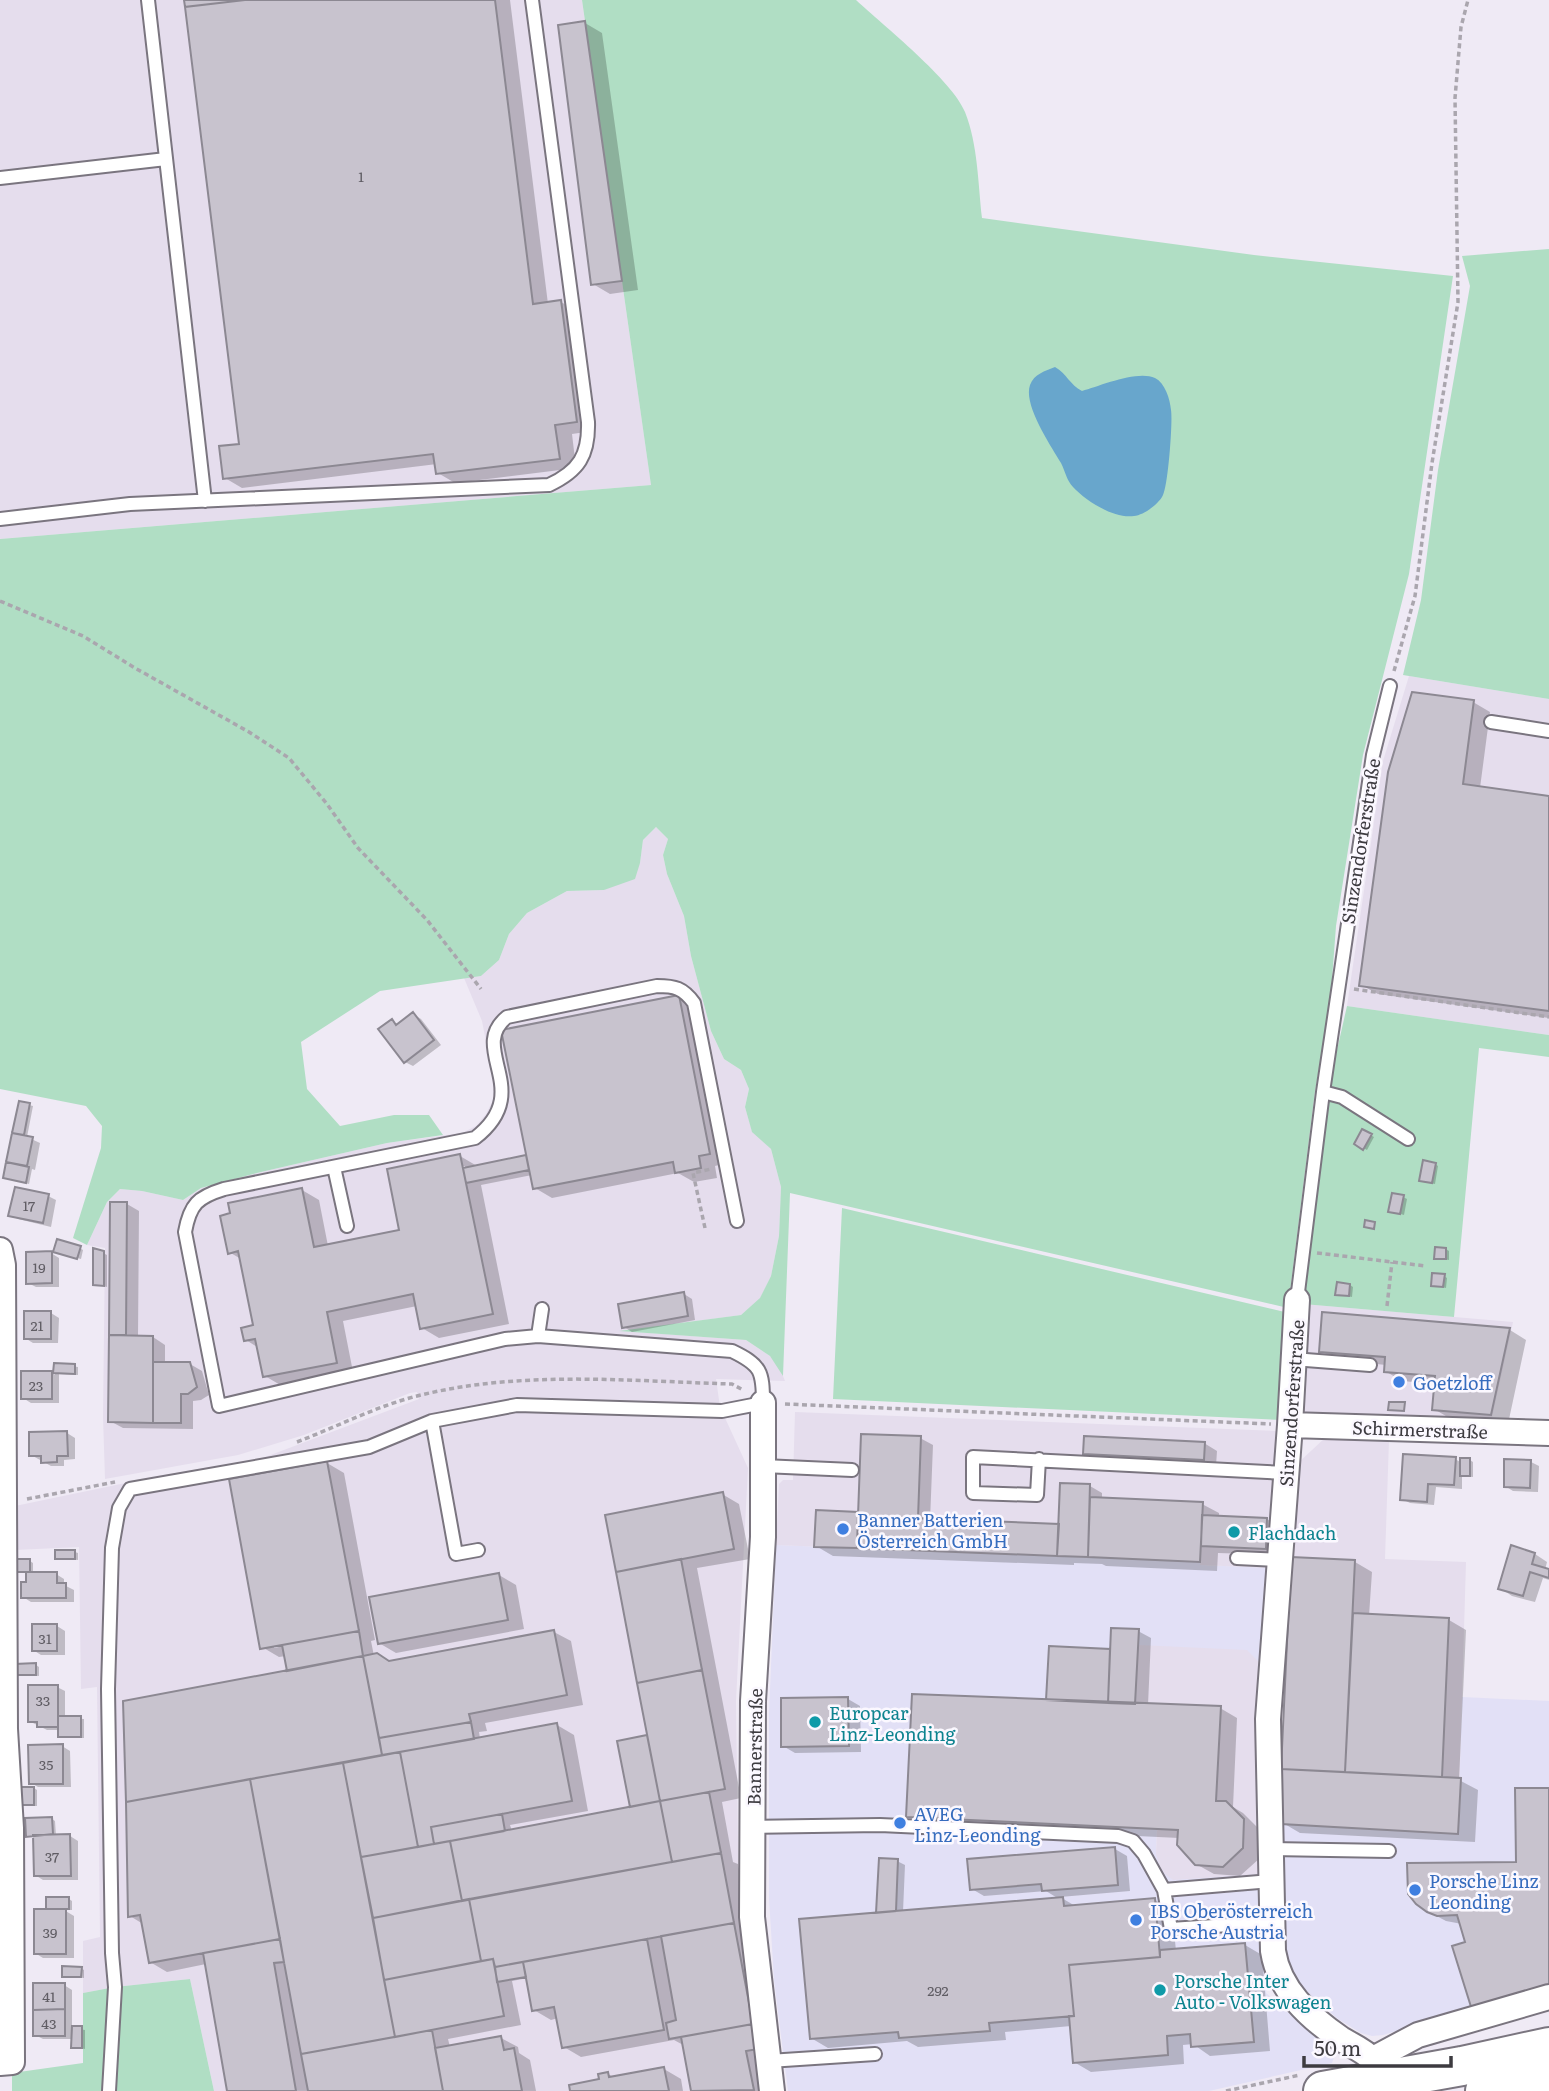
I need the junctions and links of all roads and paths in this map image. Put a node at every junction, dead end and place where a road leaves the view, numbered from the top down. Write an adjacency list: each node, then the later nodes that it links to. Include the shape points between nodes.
1 (148, 0): 4 (lane)
2 (532, 0): 6 (lane, via 588,422 583,457 571,472 549,485)
3 (1468, 0): 9 (path, via 1455,98 1458,302 1415,596)
4 (166, 159): 5 (lane); 6 (lane)
5 (0, 178)
6 (205, 501): 7 (lane, via 130,504)
7 (0, 519)
8 (0, 601): 13 (path, via 83,636 289,758 358,848 427,920)
9 (1390, 686): 12 (lane, Sinzendorferstraße, via 1373,755)
10 (1491, 722): 11 (lane)
11 (1549, 731)
12 (1338, 987): 14 (path); 15 (lane, Sinzendorferstraße)
13 (481, 989)
14 (1549, 1017)
15 (1323, 1092): 16 (lane, via 1342,1097); 23 (lane, Sinzendorferstraße)
16 (1408, 1139)
17 (334, 1167): 19 (lane, via 475,1138 490,1127 504,1094 493,1034 507,1017 674,986 694,1003); 20 (lane); 29 (lane, via 224,1189 203,1196 193,1206 185,1232 219,1406 505,1339)
18 (693, 1173): 21 (path)
19 (737, 1221)
20 (347, 1226)
21 (705, 1228)
22 (0, 1250): 40 (street, via 4,1265)
23 (1303, 1251): 24 (path); 26 (lane, Sinzendorferstraße)
24 (1392, 1262): 25 (path); 27 (path)
25 (1426, 1266)
26 (1297, 1300): 30 (street, Sinzendorferstraße)
27 (1387, 1306)
28 (542, 1308): 29 (lane)
29 (538, 1336): 32 (lane, via 732,1351 758,1367)
30 (1293, 1359): 31 (lane); 34 (street, Sinzendorferstraße)
31 (1370, 1365)
32 (763, 1403): 33 (lane, via 722,1411 517,1405); 34 (path); 37 (street, Bannerstraße)
33 (432, 1420): 41 (lane, via 456,1554); 58 (lane, via 369,1447 130,1489 119,1508 112,1548 108,1689 115,1987)
34 (1290, 1425): 35 (street, Schirmerstraße); 39 (street, Sinzendorferstraße)
35 (1549, 1433)
36 (1039, 1459): 36 (lane, via 1037,1495 973,1493 973,1457); 39 (lane)
37 (763, 1466): 38 (lane); 44 (street, Bannerstraße)
38 (852, 1470)
39 (1286, 1473): 43 (street, Sinzendorferstraße)
40 (2, 1535): 54 (street, via 12,2062)
41 (478, 1550)
42 (1237, 1558): 43 (lane)
43 (1280, 1560): 45 (street, Sinzendorferstraße, via 1268,1720)
44 (753, 1827): 48 (lane, via 880,1825 1118,1836 1133,1842 1144,1854); 53 (street, Bannerstraße, via 752,1917)
45 (1271, 1849): 46 (lane); 47 (street, Sinzendorferstraße)
46 (1389, 1851)
47 (1271, 1881): 48 (lane); 49 (street, Sinzendorferstraße)
48 (1164, 1890): 49 (lane, via 1171,1929)
49 (1272, 1922): 55 (street, Sinzendorferstraße, via 1276,1969 1285,1987)
50 (1549, 1997): 55 (street, via 1418,2035)
51 (1549, 2047): 55 (main road)
52 (875, 2054): 53 (lane)
53 (769, 2061): 59 (street, Bannerstraße)
54 (0, 2063)
55 (1379, 2077): 57 (main road)
56 (1549, 2078): 61 (main road)
57 (1315, 2082): 60 (path)
58 (109, 2091)
59 (772, 2091)
60 (1226, 2091)
61 (1485, 2091)

